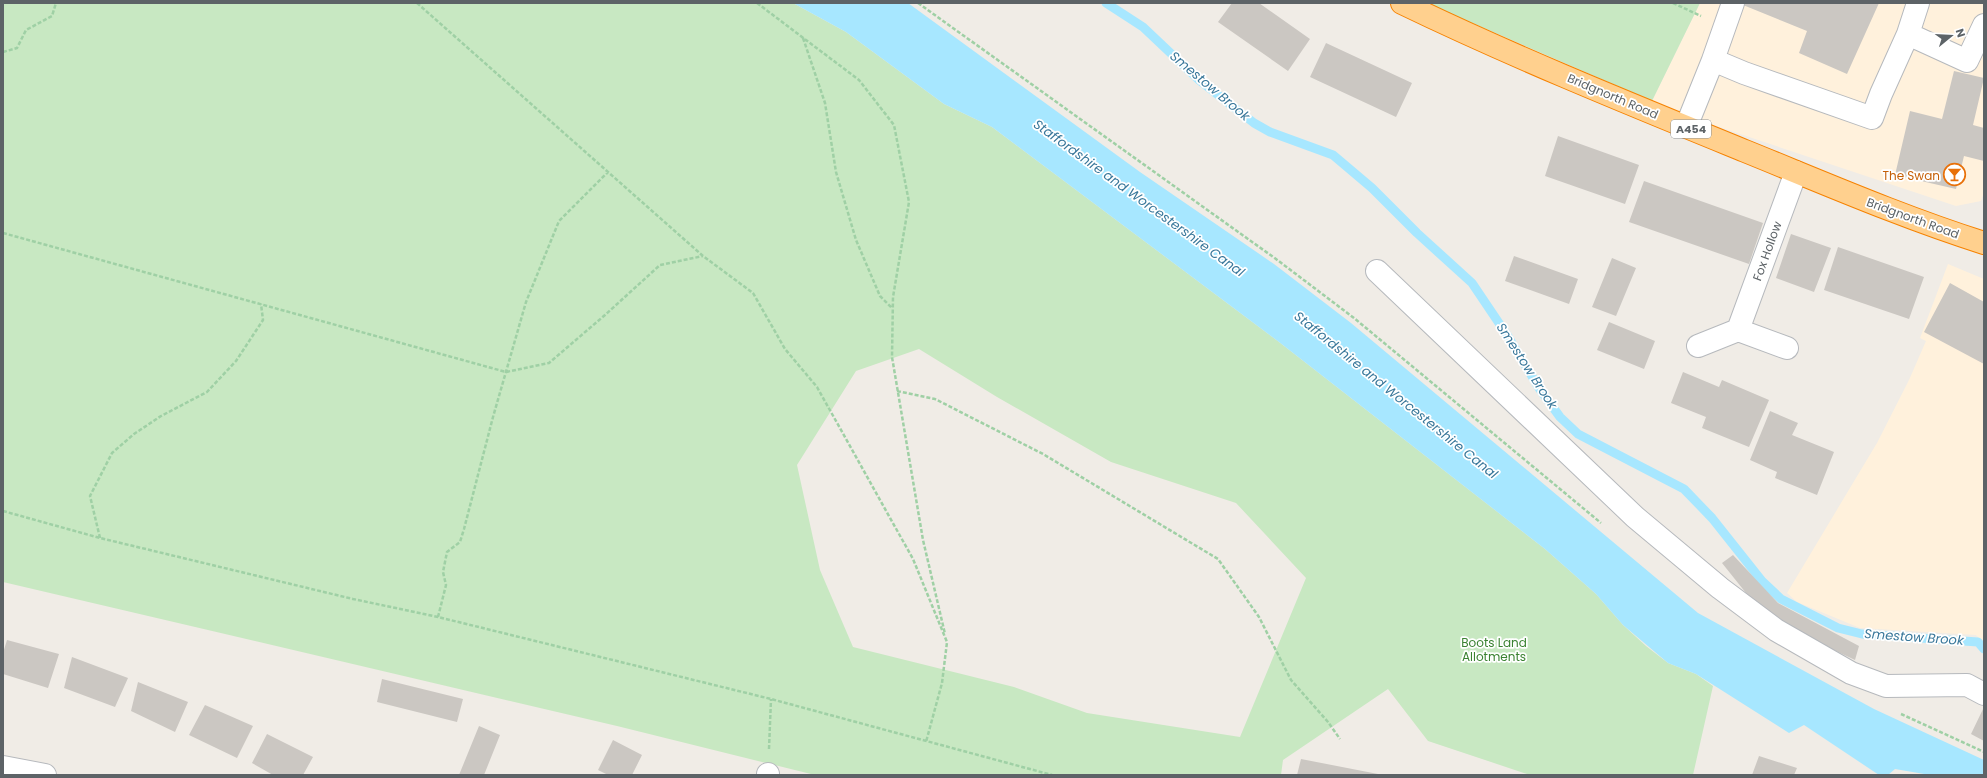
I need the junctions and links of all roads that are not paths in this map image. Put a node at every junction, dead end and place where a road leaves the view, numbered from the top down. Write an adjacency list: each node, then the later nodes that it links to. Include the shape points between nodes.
1 (1402, 3): 7 (highway, Bridgnorth Road / A454, via 1465,33)
2 (1733, 3): 6 (street)
3 (1918, 3): 5 (street)
4 (1984, 25): 5 (street, via 1967,61)
5 (1908, 34): 6 (street, via 1872,118)
6 (1713, 60): 7 (street)
7 (1686, 127): 8 (highway, Bridgnorth Road / A454)
8 (1796, 172): 9 (highway, Bridgnorth Road / A454, via 1926,224); 11 (street, Fox Hollow)
9 (1984, 243)
10 (1377, 272): 14 (street, via 1635,517 1720,588 1776,630 1851,673 1886,686 1967,685)
11 (1738, 330): 12 (street); 13 (street)
12 (1698, 346)
13 (1787, 348)
14 (1984, 694)
15 (3, 767): 16 (street)
16 (45, 775)

